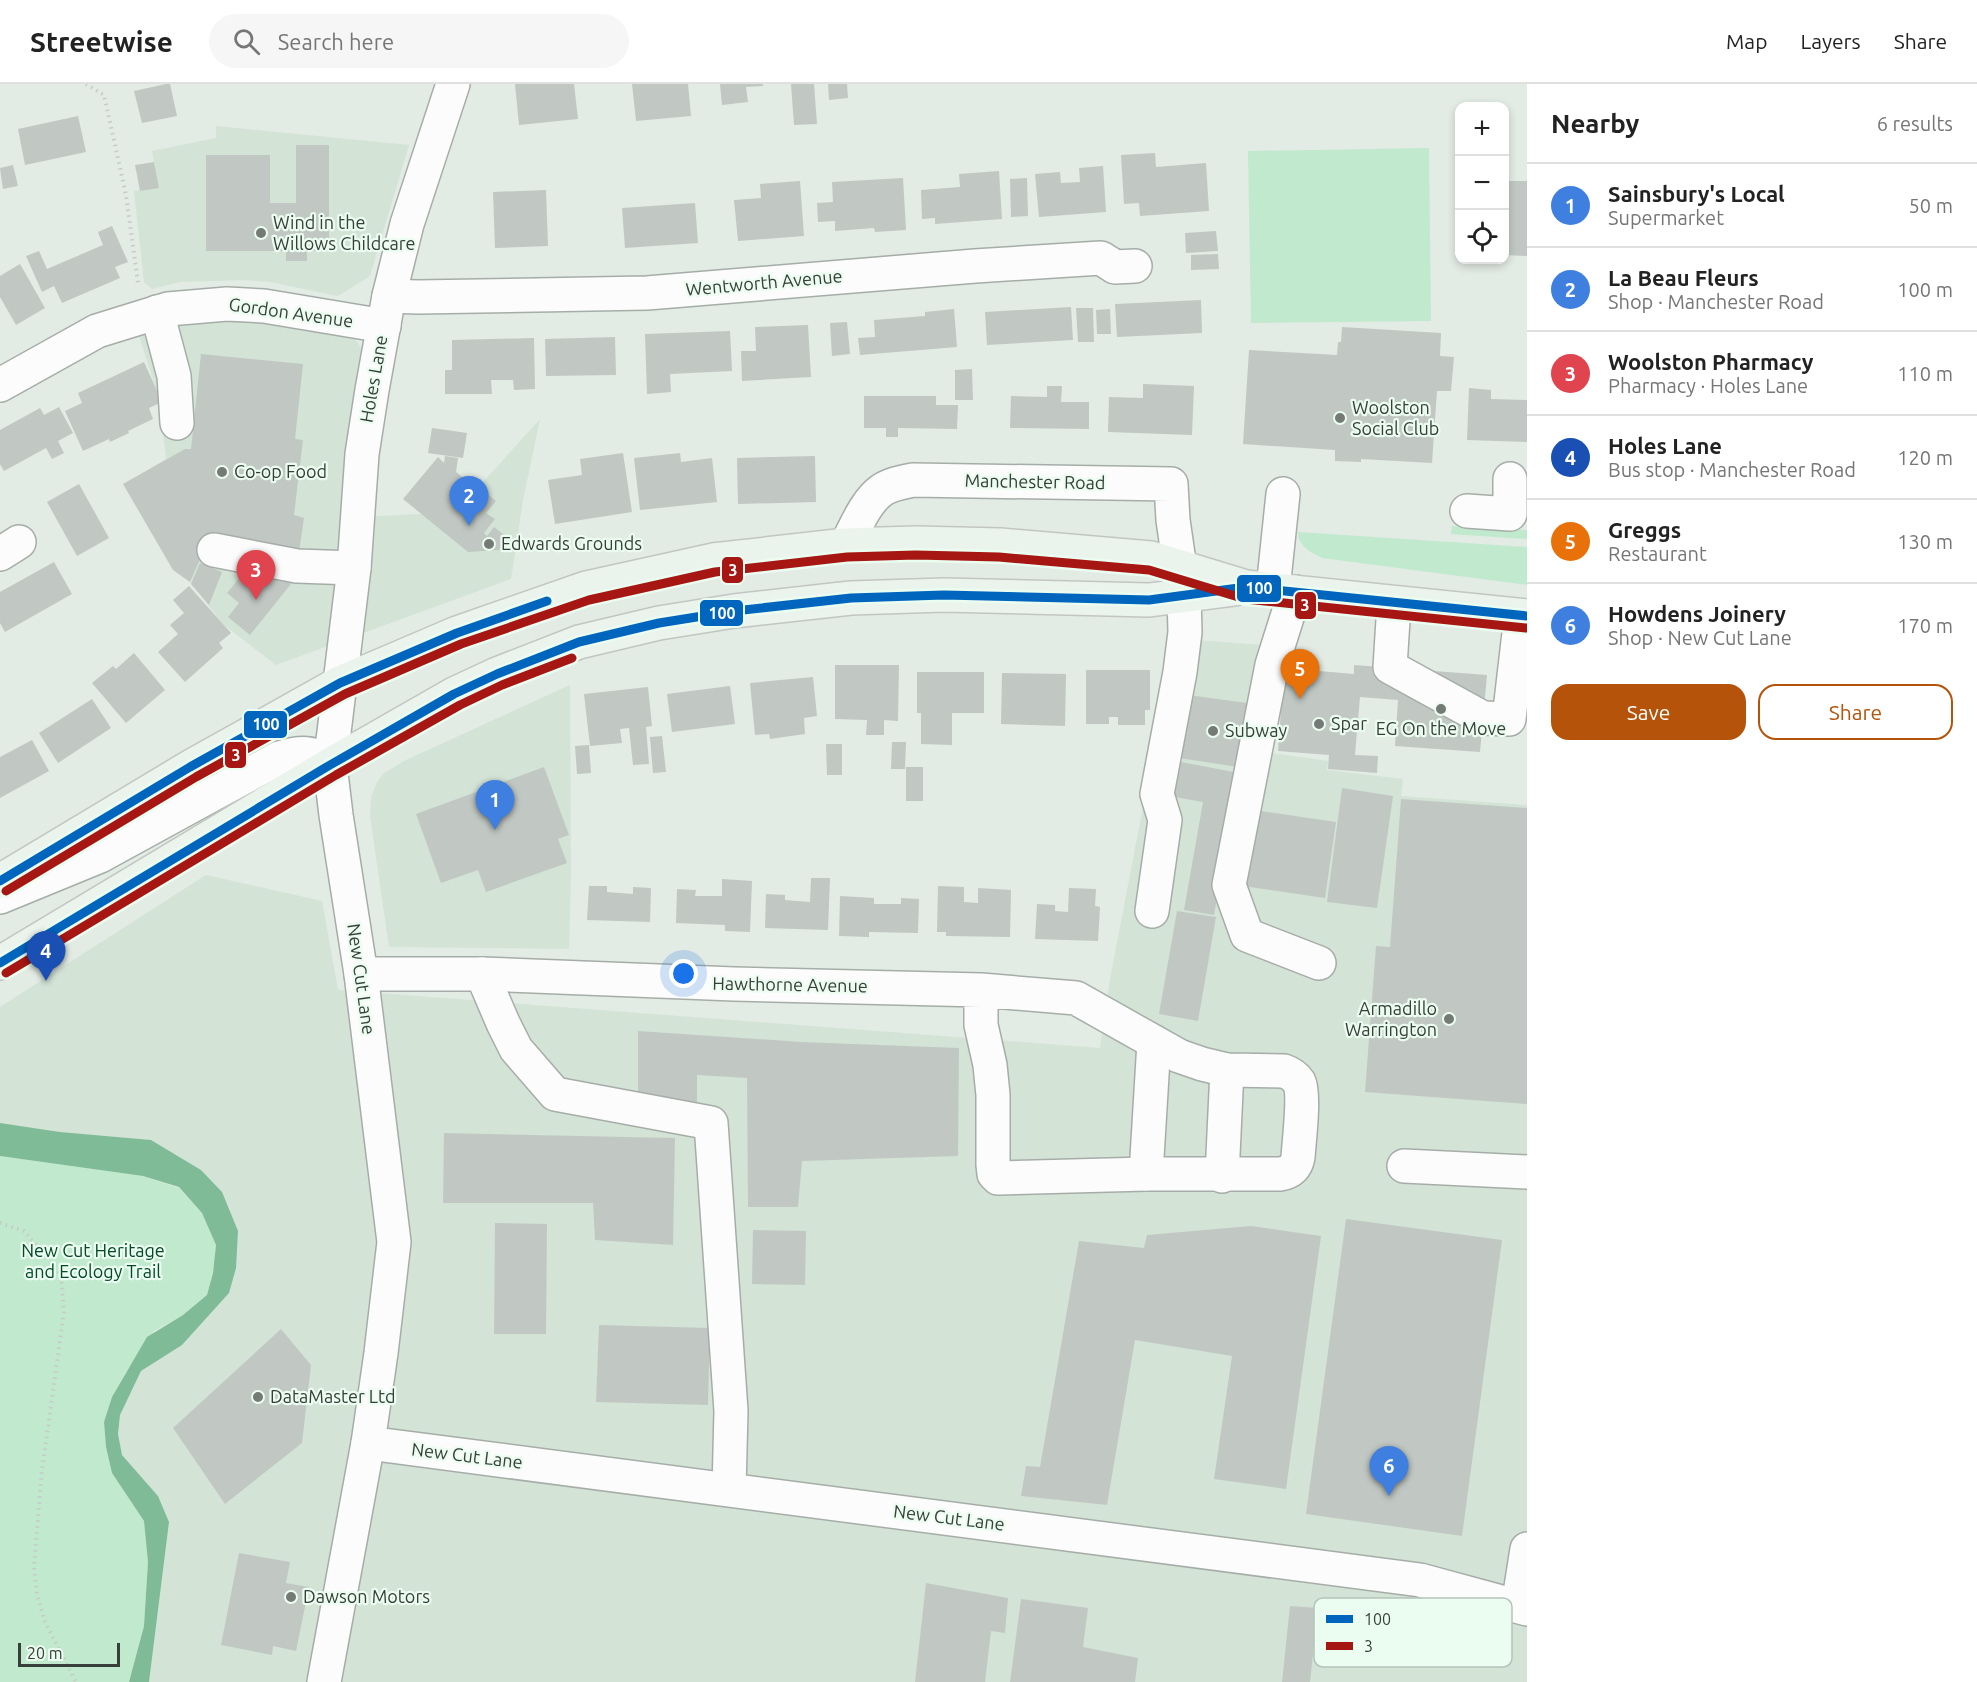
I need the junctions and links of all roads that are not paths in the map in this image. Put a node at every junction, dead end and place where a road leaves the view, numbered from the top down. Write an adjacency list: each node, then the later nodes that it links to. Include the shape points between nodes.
1 (453, 84): 3 (street, Holes Lane, via 407,224)
2 (1135, 266): 3 (street, Wentworth Avenue, via 1116,267 1101,258 647,293 418,297)
3 (386, 311): 4 (street, Gordon Avenue, via 236,304 192,305); 13 (street, Holes Lane, via 362,454)
4 (151, 314): 5 (street, Gordon Avenue, via 97,332); 6 (street, via 174,376)
5 (0, 385)
6 (177, 423)
7 (1510, 479): 10 (street)
8 (1283, 494): 15 (street)
9 (1467, 512): 10 (street)
10 (1519, 514)
11 (846, 545): 14 (main road, via 1000,545 1151,558); 14 (street, Manchester Road, via 869,503 882,490 913,480 1171,483); 18 (main road, via 713,560 586,588 457,633)
12 (214, 550): 13 (street, via 297,566)
13 (354, 568): 18 (street, Holes Lane)
14 (1182, 582): 15 (main road); 19 (main road, via 1149,600 944,595 851,598 659,623 579,642 473,685); 22 (street, via 1185,632 1157,794 1164,820)
15 (1271, 590): 16 (main road); 24 (street, via 1272,665 1229,885 1246,935)
16 (1394, 604): 17 (main road); 17 (street, via 1390,668 1483,718 1509,719)
17 (1524, 616)
18 (340, 683): 19 (street, New Cut Lane); 20 (main road, via 174,776)
19 (330, 765): 21 (street, via 322,756 310,753 279,758 100,856); 23 (main road); 25 (street, New Cut Lane)
20 (0, 881)
21 (0, 897)
22 (1152, 911)
23 (0, 963)
24 (1319, 963)
25 (361, 974): 26 (street, Hawthorne Avenue); 34 (street, New Cut Lane, via 394,1242)
26 (482, 974): 27 (street, Hawthorne Avenue); 35 (street, via 516,1048 555,1094 711,1123 732,1411)
27 (981, 990): 28 (street, Hawthorne Avenue, via 1076,998); 32 (street, via 981,1025 992,1080 994,1174 1003,1180)
28 (1154, 1042): 29 (street, via 1202,1065); 32 (street)
29 (1227, 1070): 33 (street); 33 (street, via 1284,1071 1298,1079 1301,1094 1296,1166 1280,1174)
30 (1404, 1166): 31 (street)
31 (1527, 1172)
32 (1146, 1174): 33 (street)
33 (1222, 1176)
34 (368, 1443): 35 (street, New Cut Lane); 39 (street, New Cut Lane)
35 (729, 1489): 37 (street, New Cut Lane, via 1420,1580)
36 (1527, 1549): 38 (street)
37 (1488, 1598)
38 (1522, 1607)
39 (324, 1682)

